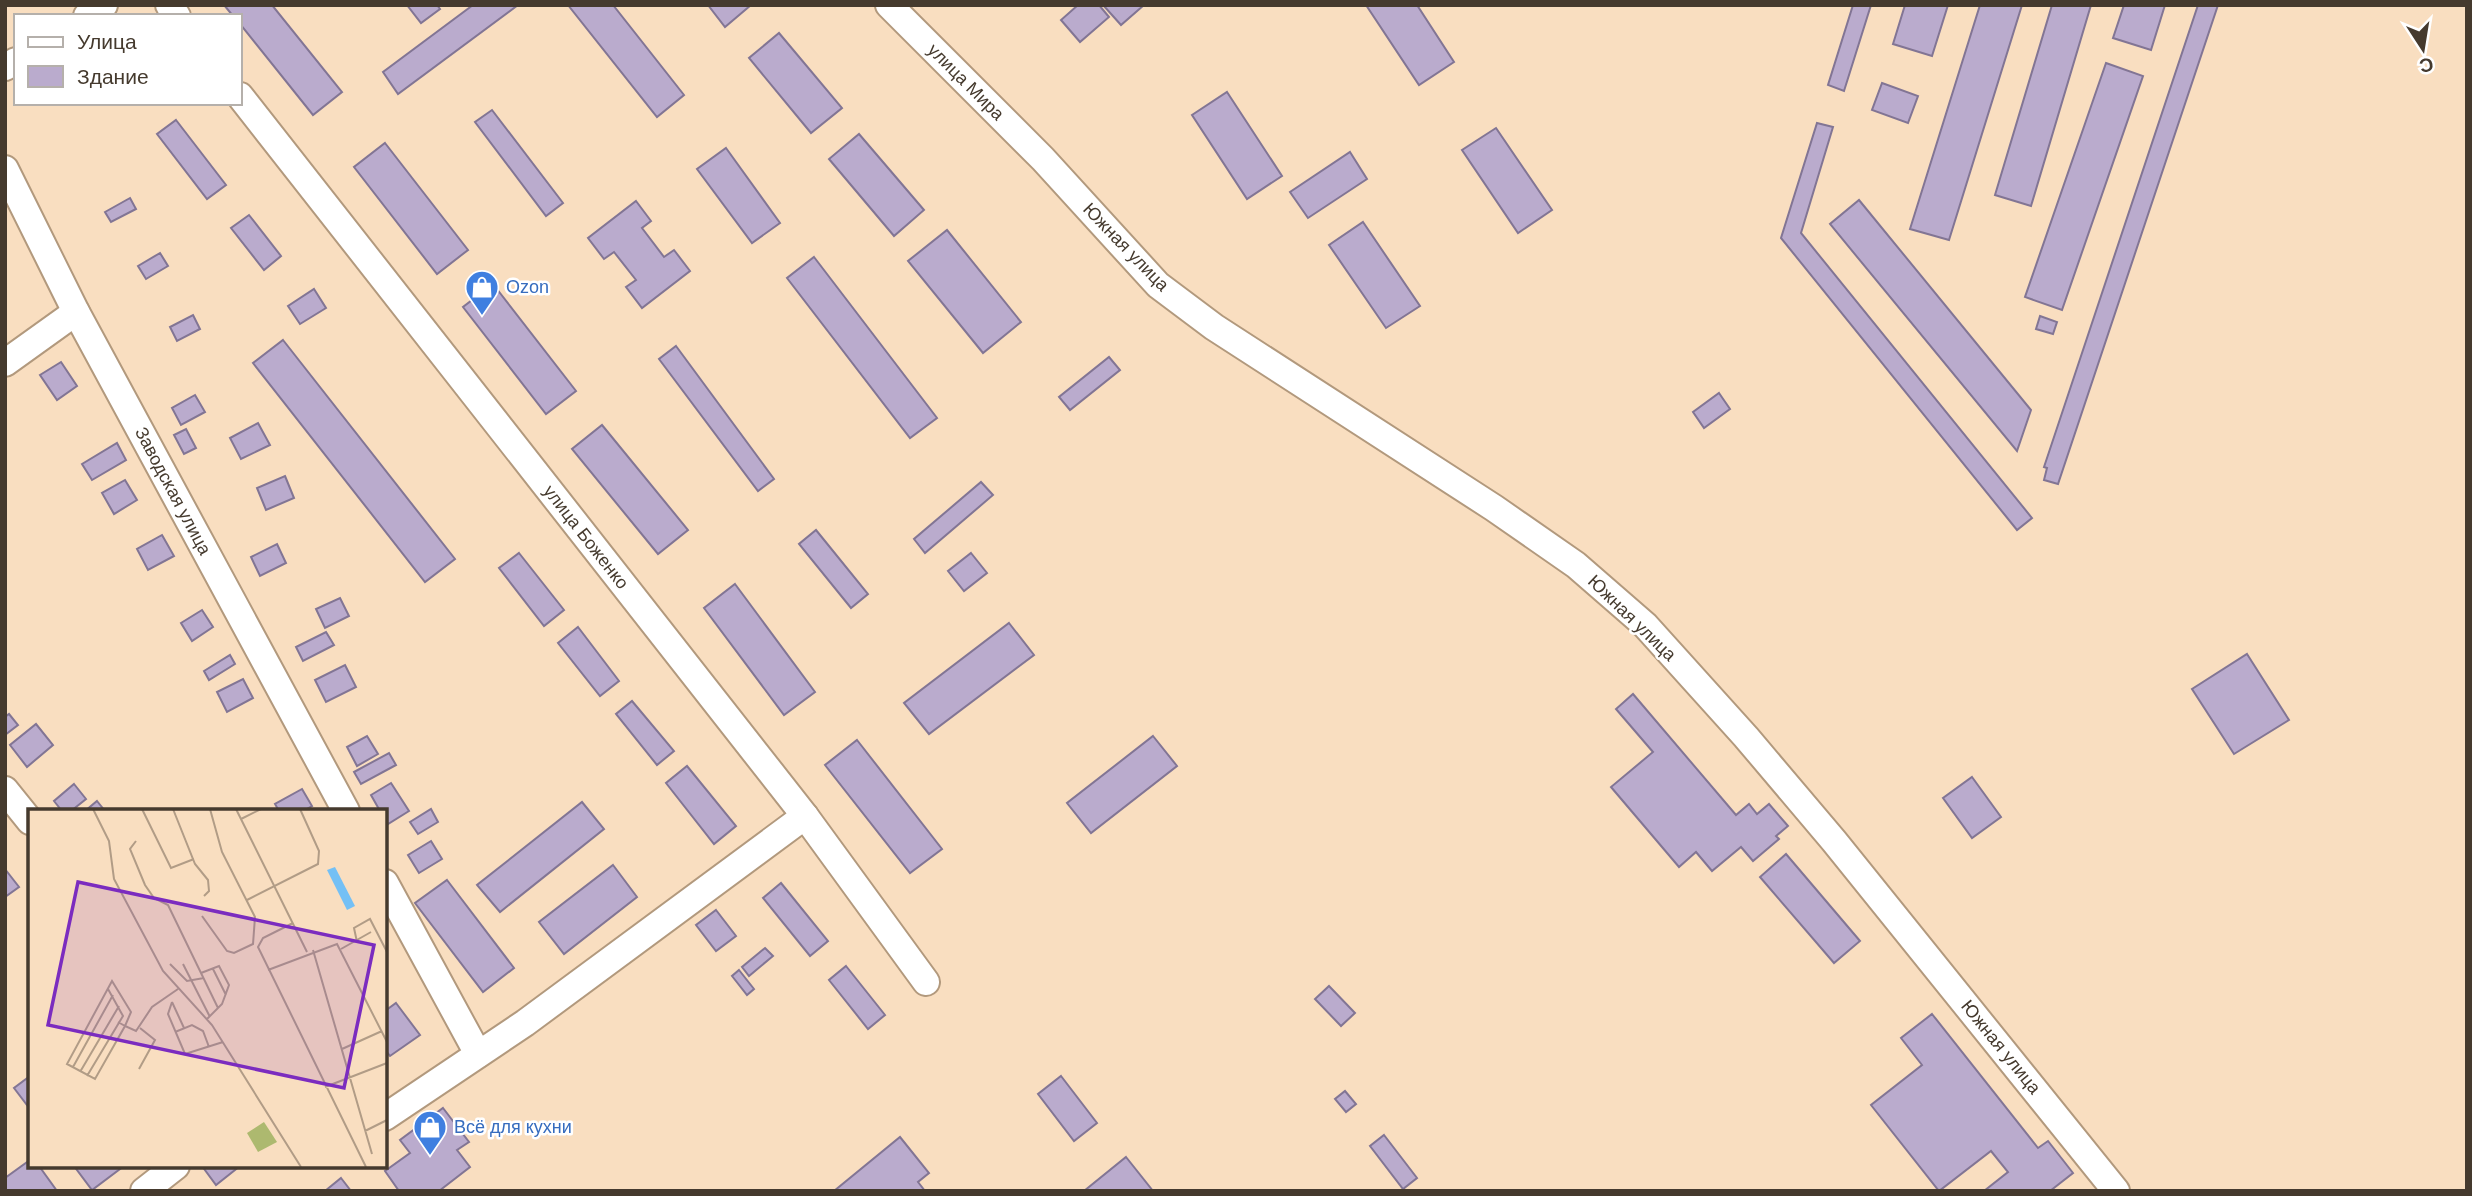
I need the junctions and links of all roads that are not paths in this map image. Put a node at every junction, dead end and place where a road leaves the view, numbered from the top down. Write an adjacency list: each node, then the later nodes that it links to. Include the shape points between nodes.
1 (889, 5): 3 (street, улица Мира)
2 (242, 99): 9 (street, улица Боженко)
3 (1043, 159): 17 (street, Южная улица, via 1158,285 1214,327 1576,565 1644,625 1834,841)
4 (5, 169): 5 (street, Заводская улица)
5 (76, 312): 6 (street); 8 (street, Заводская улица)
6 (5, 363)
7 (5, 790): 10 (street)
8 (345, 809)
9 (805, 816): 12 (street, улица Боженко); 13 (street)
10 (28, 819)
11 (387, 887): 13 (street)
12 (926, 982)
13 (478, 1055): 14 (street)
14 (387, 1116)
15 (173, 1168): 16 (street)
16 (144, 1191)
17 (2116, 1191)

